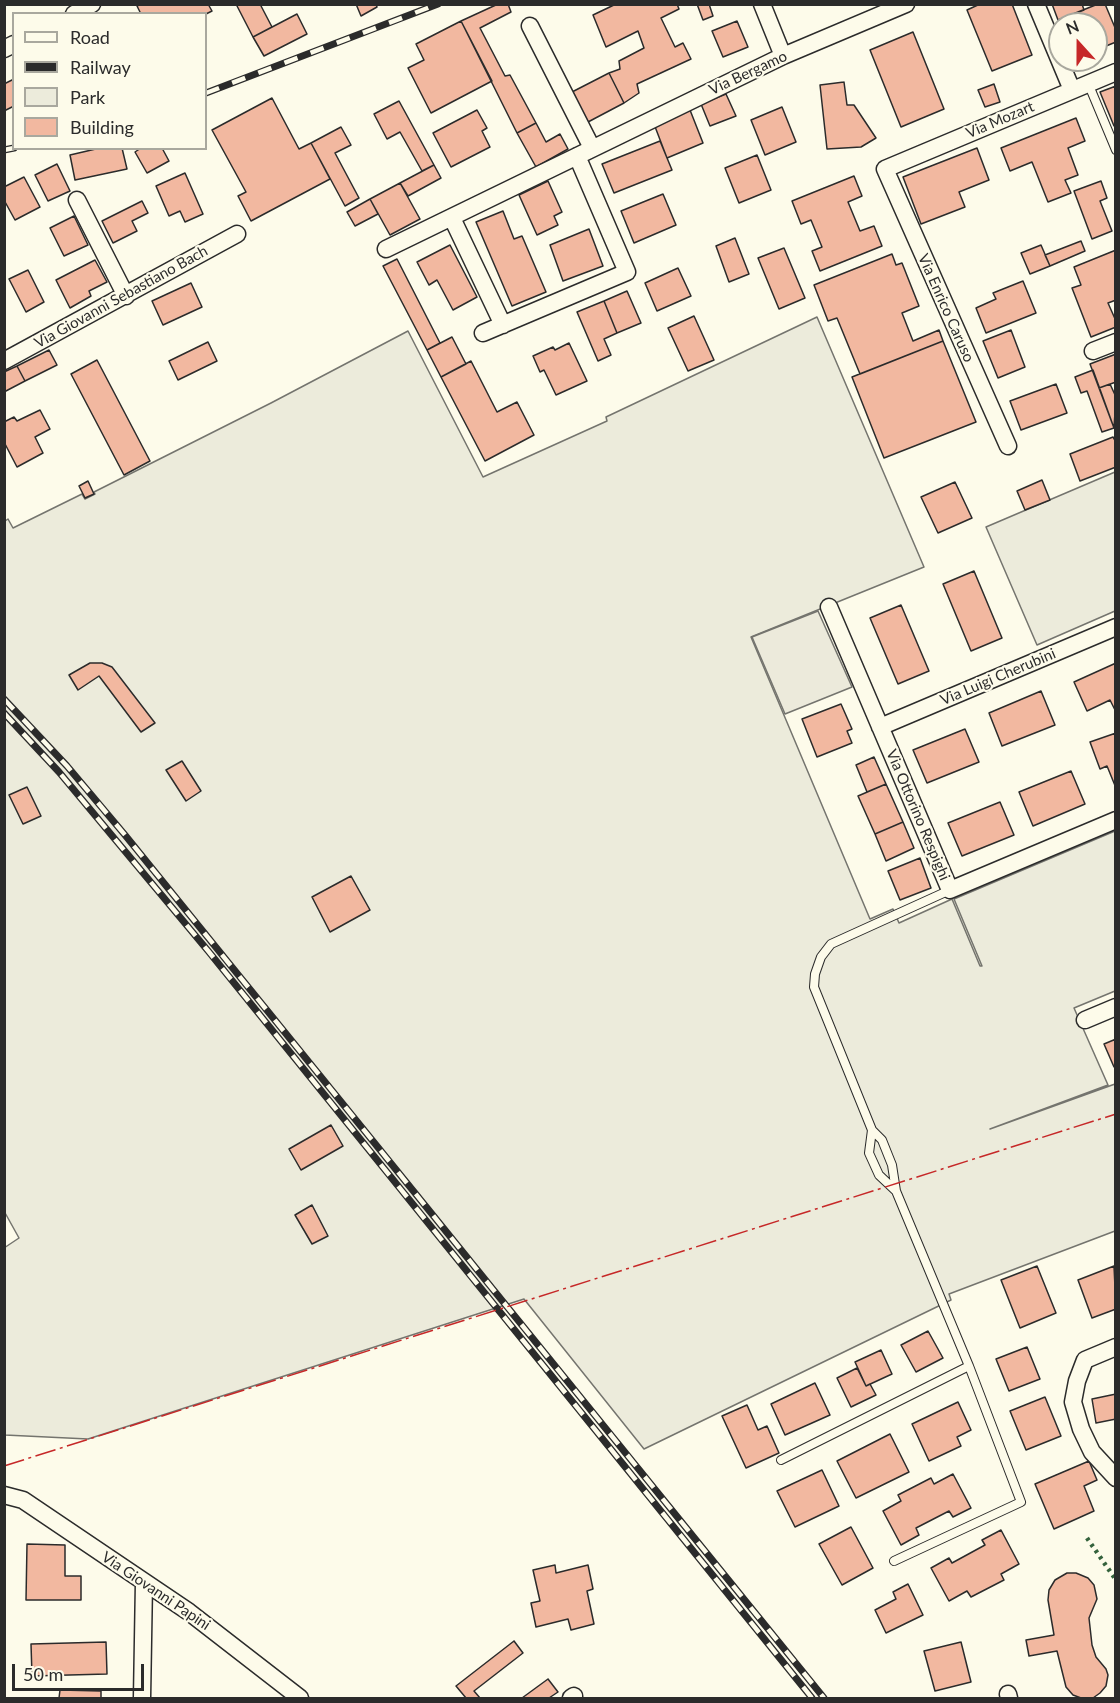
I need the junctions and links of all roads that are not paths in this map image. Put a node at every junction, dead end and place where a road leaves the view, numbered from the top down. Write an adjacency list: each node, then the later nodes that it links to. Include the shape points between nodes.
1 (92, 4): 5 (street)
2 (762, 4): 7 (street)
3 (906, 4): 7 (street, Via Bergamo)
4 (1036, 4): 10 (street)
5 (78, 12)
6 (530, 26): 11 (street)
7 (783, 56): 11 (street, Via Bergamo)
8 (1116, 72): 9 (street, Via Mozart)
9 (1088, 83): 10 (street, Via Mozart); 12 (lane)
10 (1072, 90): 14 (street, Via Mozart)
11 (592, 147): 13 (street, Via Bergamo)
12 (1116, 150)
13 (577, 156): 16 (street, Via Bergamo); 20 (street, via 627,272)
14 (885, 169): 25 (street, Via Enrico Caruso)
15 (76, 200): 19 (street)
16 (452, 218): 18 (street, Via Bergamo); 20 (street)
17 (237, 234): 19 (street, Via Giovanni Sebastiano Bach)
18 (386, 249)
19 (126, 296): 24 (street, Via Giovanni Sebastiano Bach)
20 (503, 325): 21 (street)
21 (483, 333)
22 (1116, 342): 23 (street)
23 (1093, 351)
24 (4, 361)
25 (1008, 446)
26 (829, 608): 28 (street, Via Ottorino Respighi)
27 (1116, 627): 28 (street, Via Luigi Cherubini)
28 (880, 727): 30 (street, Via Ottorino Respighi)
29 (1116, 820): 30 (street, Via Ottorino Respighi)
30 (950, 890): 33 (lane, via 831,944 818,966 814,987)
31 (1116, 1007): 32 (street)
32 (1085, 1020)
33 (872, 1130): 34 (lane, via 886,1148); 34 (lane, via 869,1153 879,1175)
34 (896, 1191): 36 (lane)
35 (1116, 1347): 38 (street, via 1085,1360 1073,1402 1092,1452)
36 (969, 1366): 37 (lane); 40 (lane, via 1021,1502)
37 (781, 1460)
38 (1116, 1478)
39 (4, 1496): 41 (street, Via Giovanni Papini, via 23,1500)
40 (894, 1561)
41 (144, 1582): 42 (street); 43 (street, Via Giovanni Papini, via 213,1629)
42 (142, 1698)
43 (300, 1698)

